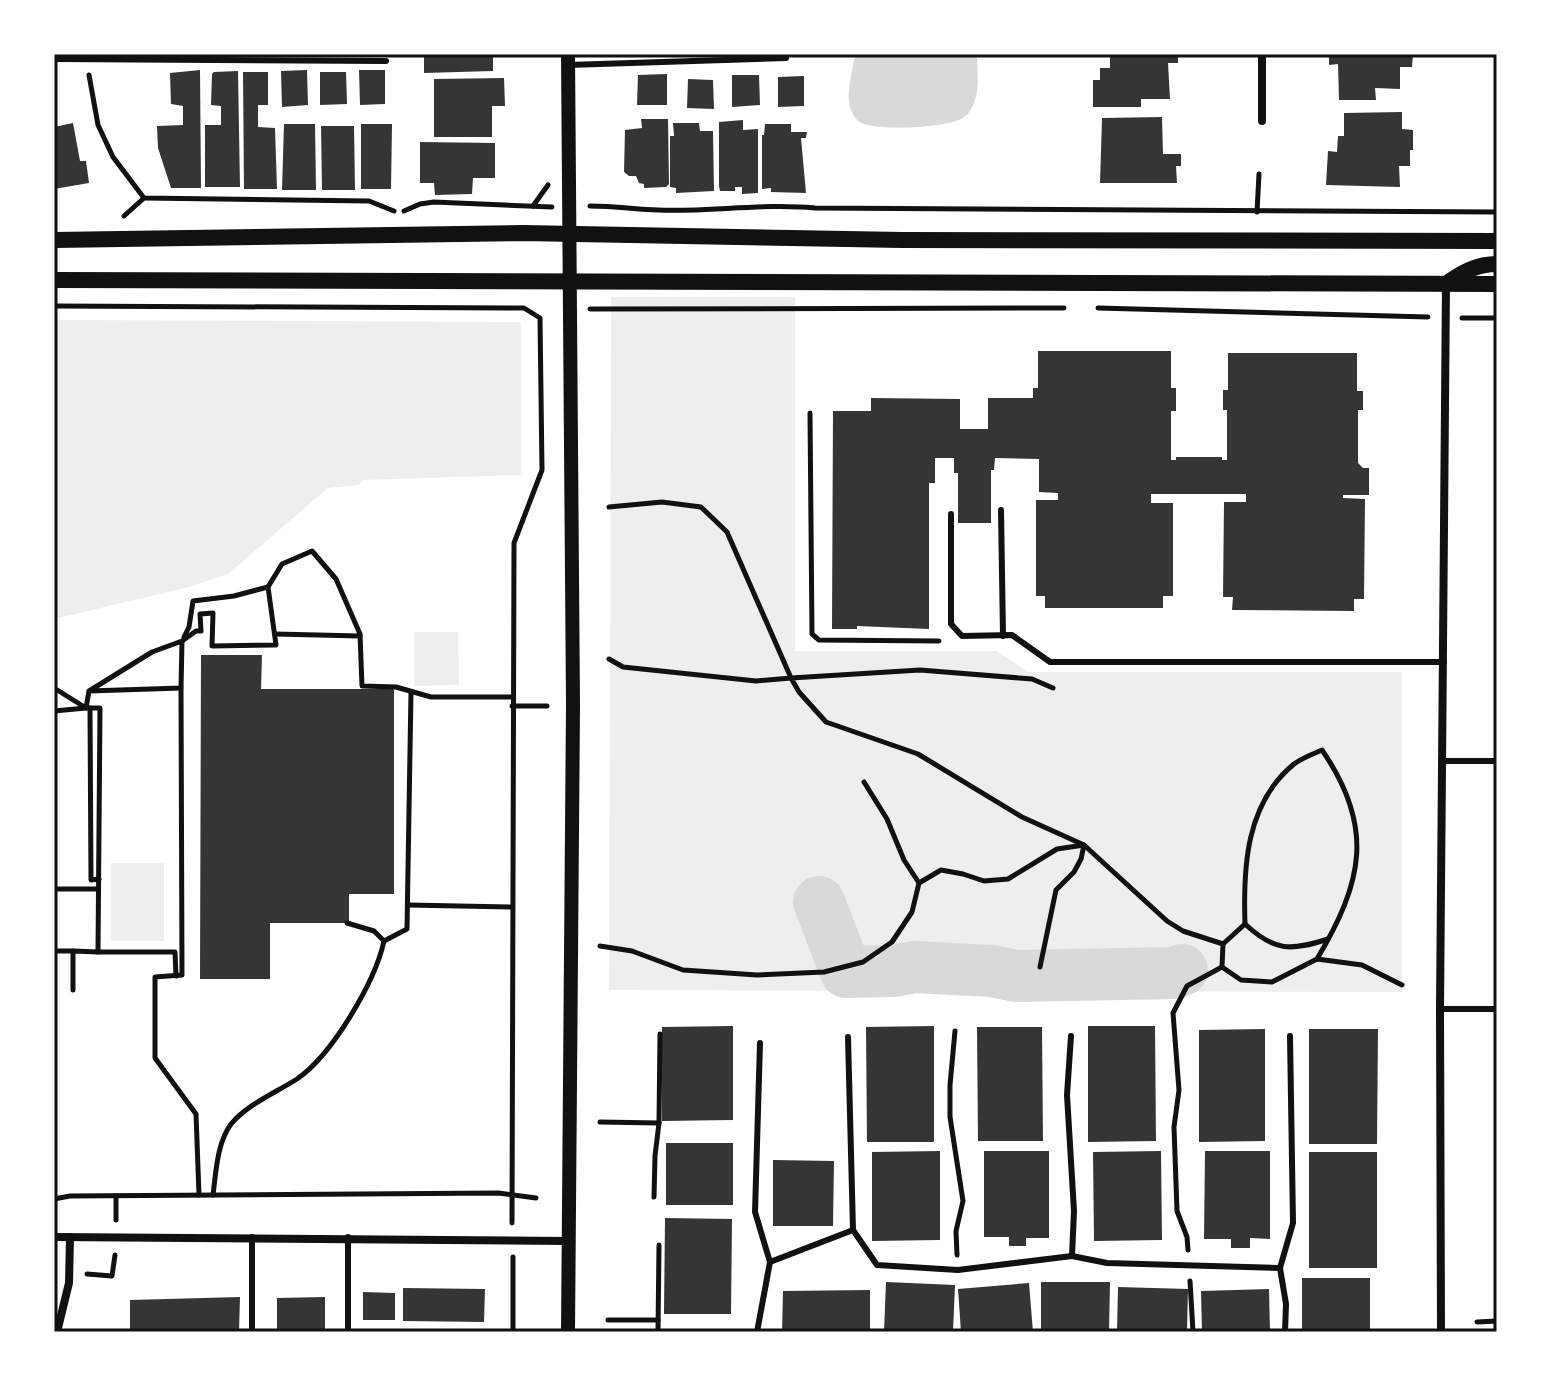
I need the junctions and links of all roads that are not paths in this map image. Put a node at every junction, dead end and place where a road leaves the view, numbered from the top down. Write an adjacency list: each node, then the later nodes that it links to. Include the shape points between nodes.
1 (1262, 54): 7 (street)
2 (268, 56): 4 (lane); 6 (lane)
3 (786, 58): 5 (lane)
4 (54, 59)
5 (568, 59): 8 (street)
6 (386, 61)
7 (1262, 121)
8 (569, 234): 9 (main road); 10 (main road); 13 (street)
9 (54, 240)
10 (1497, 241)
11 (1497, 264): 14 (main road, via 1465,271)
12 (54, 280): 13 (main road)
13 (569, 281): 14 (main road); 33 (street, via 573,705)
14 (1446, 284): 15 (main road); 19 (street)
15 (1497, 284)
16 (1001, 510): 18 (lane)
17 (951, 514): 18 (lane, via 951,624 962,636)
18 (1003, 636): 19 (lane, via 1012,635 1050,662)
19 (1444, 662): 20 (street)
20 (1443, 761): 21 (lane); 22 (street)
21 (1497, 761)
22 (1440, 1009): 23 (lane); 43 (street)
23 (1497, 1009)
24 (1071, 1036): 34 (lane, via 1067,1095)
25 (1290, 1036): 36 (lane, via 1293,1223)
26 (848, 1037): 28 (lane)
27 (760, 1043): 35 (lane, via 755,1212)
28 (853, 1230): 34 (lane, via 877,1265 958,1270); 35 (lane)
29 (54, 1237): 30 (street)
30 (70, 1237): 31 (street); 37 (street, via 69,1283)
31 (252, 1237): 32 (street); 38 (lane)
32 (348, 1237): 33 (street); 39 (lane)
33 (568, 1241): 40 (street)
34 (1072, 1256): 36 (lane, via 1107,1263)
35 (770, 1262): 41 (lane)
36 (1280, 1268): 42 (lane)
37 (57, 1332)
38 (252, 1332)
39 (348, 1332)
40 (568, 1332)
41 (757, 1332)
42 (1285, 1332)
43 (1441, 1332)

